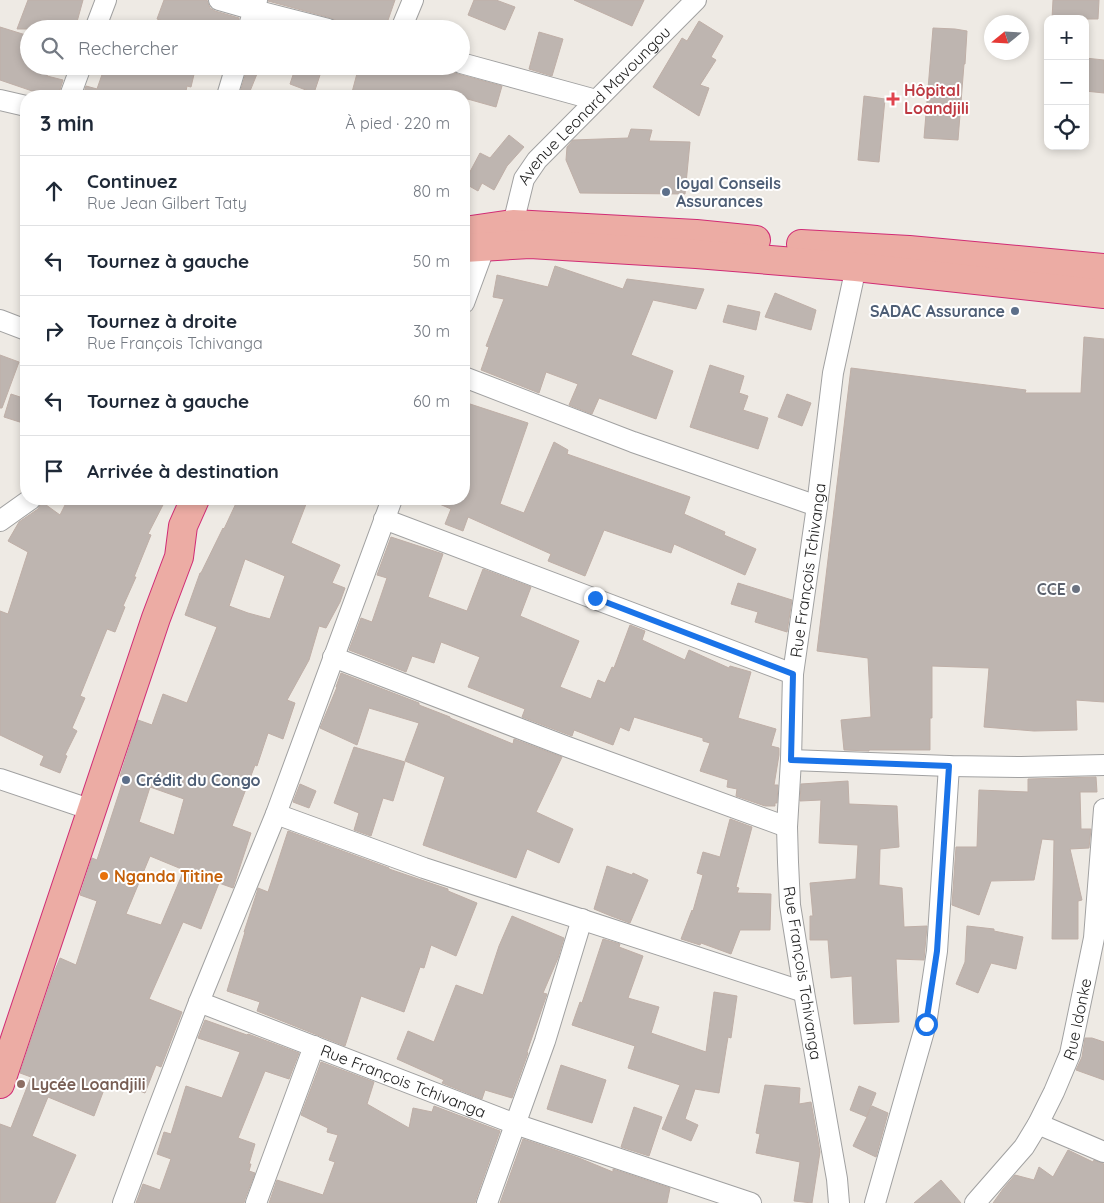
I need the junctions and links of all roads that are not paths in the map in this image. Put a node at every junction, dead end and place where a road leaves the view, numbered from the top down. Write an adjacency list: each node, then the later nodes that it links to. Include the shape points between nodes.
1 (106, 0): 6 (street)
2 (218, 0): 5 (street)
3 (413, 0): 8 (street)
4 (693, 1): 15 (street, Avenue Leonard Mavoungou)
5 (253, 13): 7 (street)
6 (98, 20)
7 (286, 20)
8 (405, 20)
9 (470, 66): 15 (street)
10 (78, 75): 12 (street)
11 (233, 75): 13 (street)
12 (72, 90)
13 (229, 90)
14 (0, 100): 16 (street)
15 (596, 100): 17 (street, Avenue Leonard Mavoungou, via 537,160 524,179)
16 (20, 105)
17 (513, 224): 18 (highway); 21 (highway, via 696,234)
18 (470, 236)
19 (470, 236): 20 (highway, via 530,244)
20 (856, 267): 22 (highway); 30 (street, Rue François Tchivanga, via 833,374)
21 (1104, 268)
22 (1104, 294)
23 (0, 320): 24 (street)
24 (20, 328)
25 (470, 379): 30 (street, via 633,442)
26 (23, 505): 32 (street)
27 (192, 505): 33 (highway, via 183,526)
28 (208, 505): 33 (highway, via 194,538)
29 (390, 505): 31 (street)
30 (817, 506): 35 (street, Rue François Tchivanga)
31 (384, 519): 34 (street); 35 (street)
32 (0, 521)
33 (179, 556): 41 (highway)
34 (333, 657): 42 (street); 43 (street)
35 (793, 674): 36 (street, Rue François Tchivanga)
36 (791, 760): 38 (street); 43 (street, Rue François Tchivanga)
37 (1104, 765): 38 (street)
38 (949, 766): 57 (street, via 937,951 926,1024)
39 (0, 779): 41 (street)
40 (1104, 809): 50 (street, Rue Idonke, via 1094,938 1070,1054)
41 (92, 810): 48 (highway)
42 (276, 814): 44 (street, via 424,868); 46 (street)
43 (787, 827): 45 (street, Rue François Tchivanga, via 790,905)
44 (582, 919): 45 (street); 49 (street, via 545,1041)
45 (804, 992): 56 (street, Rue François Tchivanga)
46 (199, 1002): 47 (street, Rue François Tchivanga); 52 (street)
47 (314, 1046): 49 (street, Rue François Tchivanga); 53 (street)
48 (0, 1084)
49 (515, 1124): 54 (street); 55 (street, Rue François Tchivanga)
50 (1038, 1124): 51 (street); 58 (street, Rue Idonke, via 1024,1147)
51 (1104, 1152)
52 (123, 1203)
53 (256, 1203)
54 (487, 1203)
55 (751, 1203)
56 (840, 1203)
57 (875, 1203)
58 (975, 1203)

